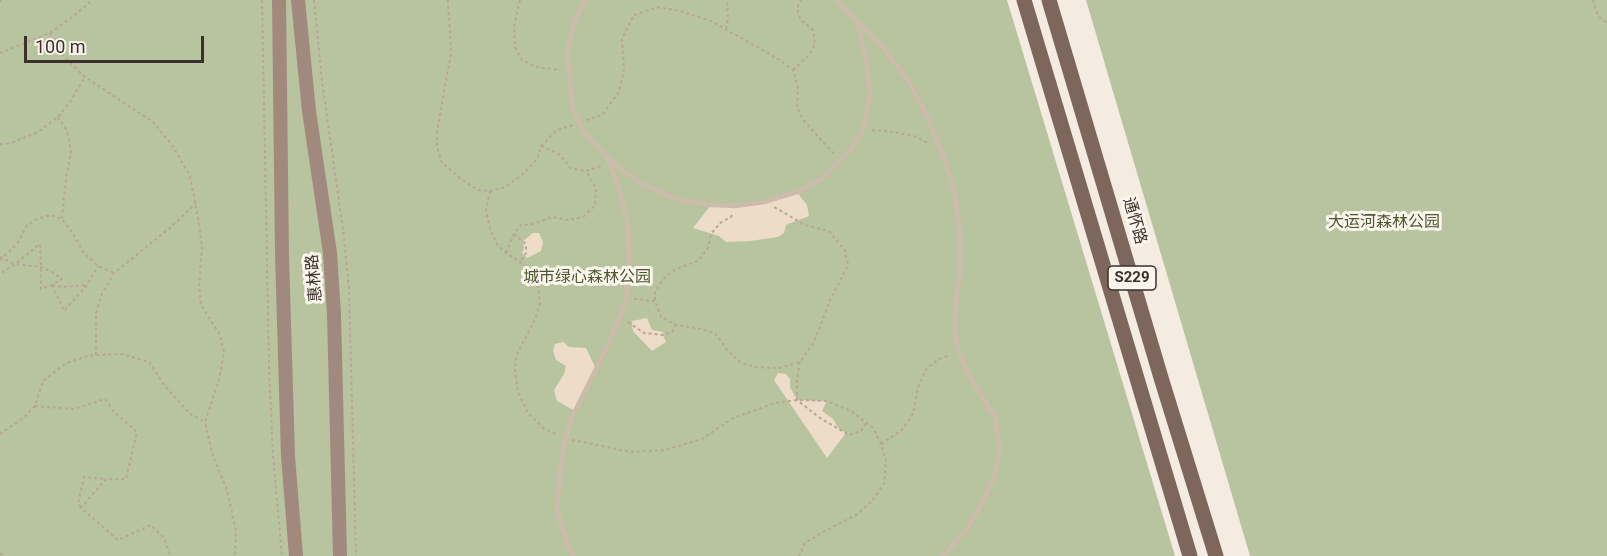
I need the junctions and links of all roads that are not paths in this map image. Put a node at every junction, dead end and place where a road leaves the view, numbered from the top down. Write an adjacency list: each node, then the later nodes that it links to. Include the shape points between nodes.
1 (279, 0): 9 (main road, 惠林路, via 288,456)
2 (298, 0): 10 (main road, 惠林路, via 309,111 330,253)
3 (585, 0): 8 (lane, via 575,19 567,52 572,104 583,132)
4 (835, 0): 7 (lane)
5 (1024, 0): 13 (main road, S229)
6 (1049, 0): 14 (main road, 通怀路 / S229)
7 (857, 21): 8 (lane, via 870,94 863,130 852,148 823,178 797,192 764,202 711,205 676,199 638,182); 12 (lane, via 908,80 944,158 955,194 960,233 955,334 972,381 995,417 1000,453 994,477 968,528)
8 (608, 158): 11 (lane, via 628,224 629,264 620,317 565,439 557,510)
9 (296, 556)
10 (340, 556)
11 (574, 556)
12 (943, 556)
13 (1190, 556)
14 (1216, 556)

